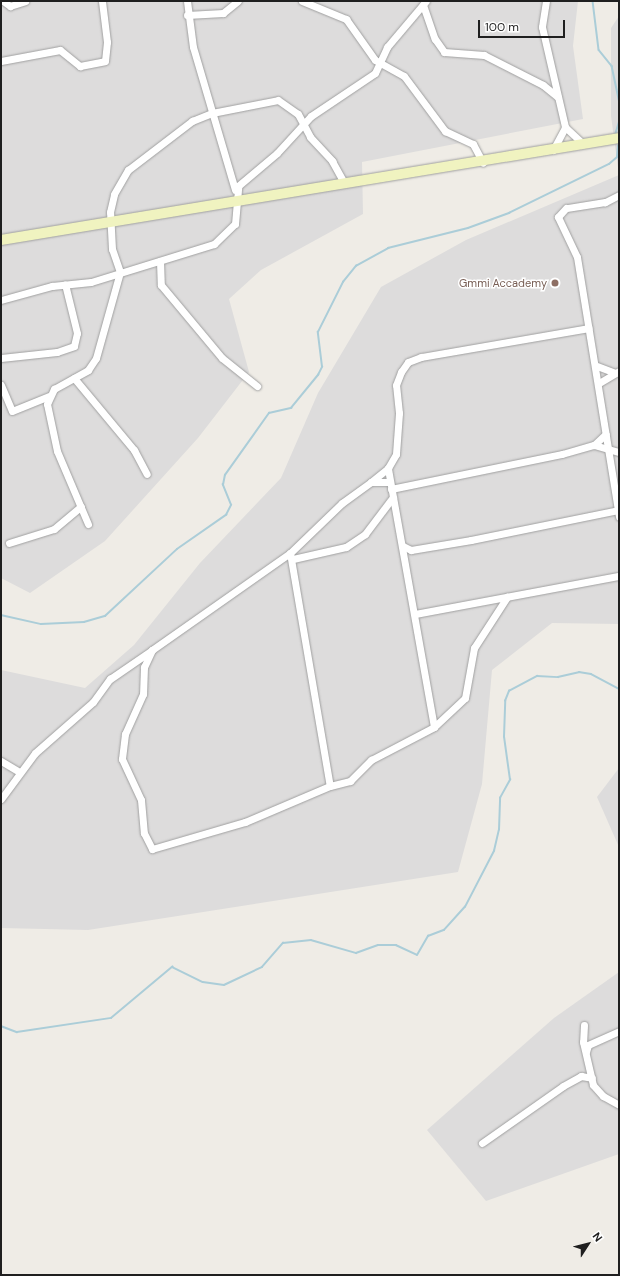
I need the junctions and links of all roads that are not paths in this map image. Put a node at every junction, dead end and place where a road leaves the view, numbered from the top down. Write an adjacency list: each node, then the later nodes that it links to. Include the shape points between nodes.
1 (3, 1): 2 (street, via 10,6)
2 (26, 1)
3 (102, 1): 10 (street, via 107,42 105,61 80,66 60,50)
4 (186, 1): 9 (street)
5 (238, 1): 9 (street, via 223,13)
6 (302, 1): 11 (street, via 346,19)
7 (546, 1): 12 (street, via 542,27)
8 (424, 3): 11 (street, via 387,47); 12 (street, via 435,39 444,52 484,55 543,85)
9 (187, 15): 13 (street)
10 (1, 62)
11 (381, 64): 14 (street); 19 (street, via 404,76 445,131 473,144)
12 (558, 97): 15 (street)
13 (212, 113): 14 (street, via 278,100 293,108); 21 (street); 24 (street, via 181,127 131,166 114,194)
14 (302, 126): 20 (street, via 332,161); 21 (street)
15 (565, 127): 17 (street); 18 (street)
16 (619, 138): 17 (main road)
17 (583, 144): 18 (main road)
18 (553, 150): 19 (main road)
19 (483, 163): 20 (main road)
20 (345, 184): 23 (main road)
21 (235, 190): 23 (street)
22 (619, 195): 30 (street, via 605,202 566,208 558,217 577,257)
23 (236, 203): 24 (main road); 26 (street, via 235,224 223,237 203,250)
24 (110, 224): 25 (main road); 27 (street, via 112,249)
25 (1, 240)
26 (160, 261): 27 (street); 37 (street, via 161,285 222,358)
27 (120, 272): 28 (street, via 86,283); 34 (street, via 96,358 88,370)
28 (65, 284): 29 (street); 31 (street, via 77,333 74,346 57,352)
29 (1, 300)
30 (589, 328): 32 (street); 45 (street, via 421,357 408,362 397,381 396,454)
31 (1, 358)
32 (597, 366): 33 (street); 35 (street)
33 (617, 372): 35 (street)
34 (74, 378): 38 (street, via 54,389); 46 (street, via 134,450)
35 (599, 383): 39 (street)
36 (1, 385): 38 (street, via 12,411)
37 (257, 386)
38 (49, 396): 50 (street, via 47,416 57,452)
39 (606, 434): 40 (street); 41 (street)
40 (594, 445): 41 (street); 48 (street)
41 (608, 451): 42 (street); 44 (street)
42 (619, 452)
43 (619, 457): 44 (street)
44 (611, 465): 51 (street)
45 (388, 468): 47 (street); 48 (street)
46 (147, 474)
47 (371, 482): 48 (street); 56 (street, via 342,503)
48 (391, 485): 49 (street)
49 (393, 497): 54 (street); 56 (street, via 365,534 346,547)
50 (81, 506): 52 (street); 53 (street, via 54,529)
51 (618, 514): 55 (street)
52 (88, 524)
53 (8, 543)
54 (403, 546): 55 (street); 57 (street)
55 (411, 550): 57 (street)
56 (292, 556): 61 (street); 65 (street)
57 (405, 559): 60 (street)
58 (619, 576): 59 (street)
59 (507, 597): 60 (street); 62 (street, via 474,648 465,698 455,711)
60 (415, 614): 62 (street)
61 (152, 650): 64 (street, via 110,679 93,702 36,753); 65 (street, via 144,667 143,694 122,751 124,767 141,800 148,848 176,844 210,829 245,822)
62 (434, 726): 65 (street, via 371,760 350,781)
63 (1, 761): 64 (street)
64 (19, 772): 66 (street)
65 (330, 786)
66 (1, 799)
67 (584, 1025): 69 (street)
68 (619, 1031): 69 (street, via 588,1045)
69 (586, 1054): 70 (street)
70 (592, 1078): 71 (street, via 597,1091); 72 (street, via 581,1076 563,1086)
71 (619, 1105)
72 (482, 1143)

